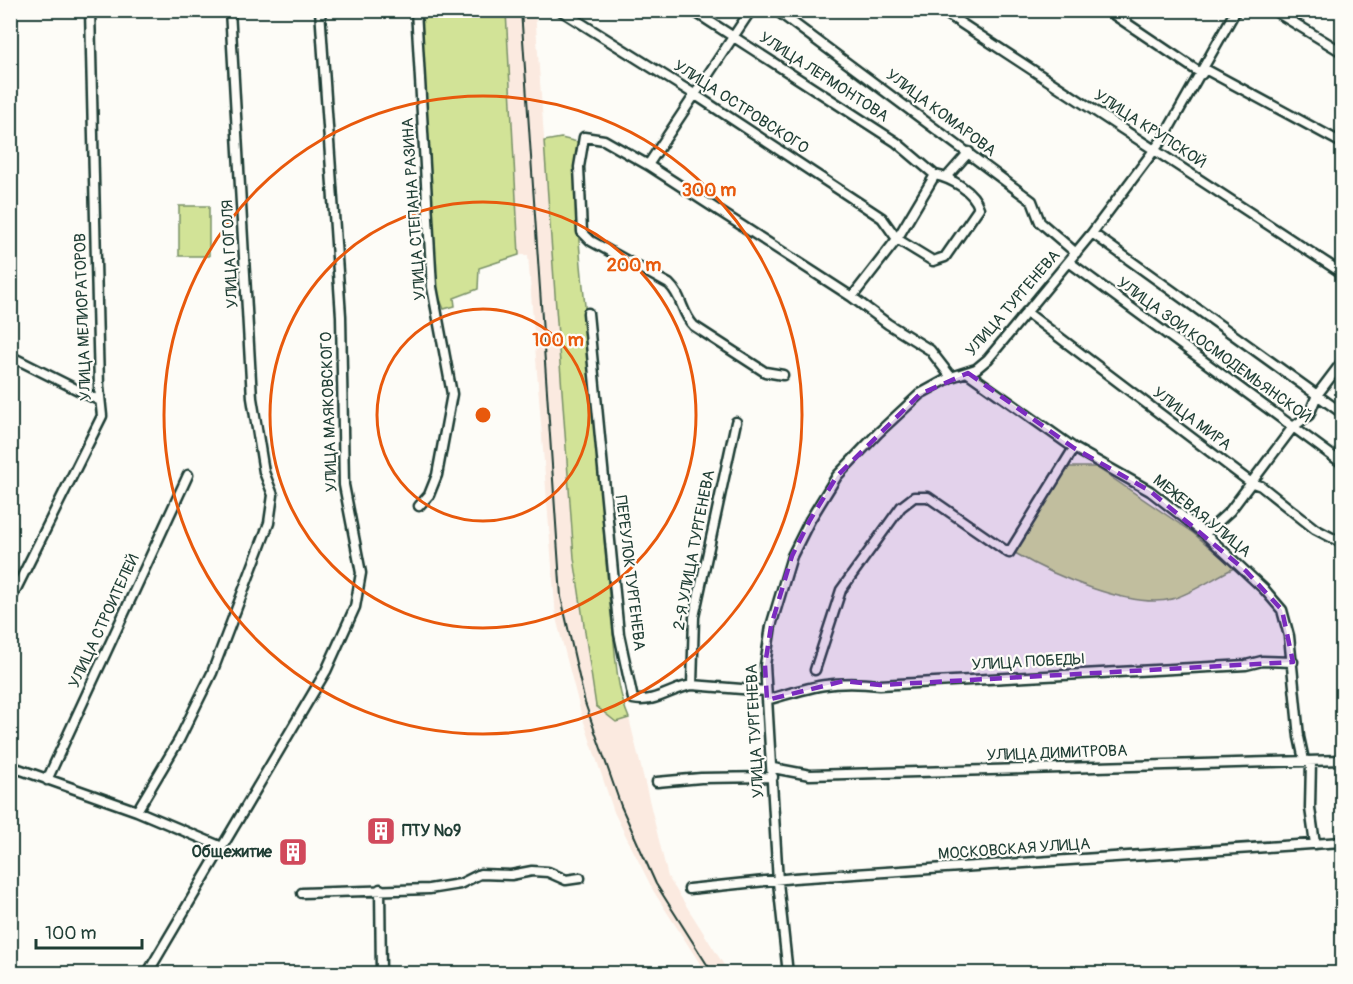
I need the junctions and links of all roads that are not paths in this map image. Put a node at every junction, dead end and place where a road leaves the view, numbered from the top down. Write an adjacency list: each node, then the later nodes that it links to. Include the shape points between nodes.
1 (90, 10): 37 (street, УЛИЦА МЕЛИОРАТОРОВ)
2 (230, 10): 59 (street, УЛИЦА ГОГОЛЯ, via 252,398 264,472 273,495 269,523 212,673)
3 (320, 10): 62 (street, УЛИЦА МАЯКОВСКОГО, via 342,321 344,485 361,573 355,607 326,671)
4 (416, 10): 45 (street, УЛИЦА СТЕПАНА РАЗИНА, via 432,287 452,394 437,475 429,495)
5 (560, 10): 16 (street, УЛИЦА ОСТРОВСКОГО)
6 (692, 10): 13 (street, УЛИЦА ЛЕРМОНТОВА)
7 (751, 10): 13 (street)
8 (776, 10): 19 (street, УЛИЦА КОМАРОВА)
9 (941, 10): 18 (street, УЛИЦА КРУПСКОЙ)
10 (1107, 10): 15 (street)
11 (1236, 10): 15 (street, УЛИЦА ТУРГЕНЕВА)
12 (1273, 10): 14 (street)
13 (732, 35): 16 (street); 21 (street, УЛИЦА ЛЕРМОНТОВА, via 896,142)
14 (1342, 52)
15 (1203, 72): 17 (street); 18 (street, УЛИЦА ТУРГЕНЕВА)
16 (694, 94): 20 (street); 24 (street, УЛИЦА ОСТРОВСКОГО, via 882,218)
17 (1342, 143)
18 (1154, 150): 23 (street, УЛИЦА ТУРГЕНЕВА); 27 (street, УЛИЦА КРУПСКОЙ)
19 (969, 152): 22 (street); 25 (street, УЛИЦА КОМАРОВА, via 1032,201 1040,222)
20 (648, 165): 28 (street); 34 (street, via 604,140 584,137 579,167 582,232 591,241 669,284 678,293 686,318 694,326 765,372)
21 (935, 176): 22 (street); 24 (street)
22 (947, 177): 24 (street, УЛИЦА ОСТРОВСКОГО, via 977,201 979,208 945,257 939,261 927,259)
23 (1092, 233): 25 (street, УЛИЦА ТУРГЕНЕВА); 36 (street)
24 (897, 238): 28 (street)
25 (1076, 253): 26 (street, УЛИЦА ТУРГЕНЕВА)
26 (1069, 262): 29 (street, УЛИЦА ТУРГЕНЕВА); 40 (street, УЛИЦА ЗОИ КОСМОДЕМЬЯНСКОЙ)
27 (1342, 273)
28 (852, 297): 35 (street, via 930,350)
29 (1026, 312): 33 (street, УЛИЦА ТУРГЕНЕВА, via 988,359); 44 (street, УЛИЦА МИРА)
30 (588, 313): 51 (street, ПЕРЕУЛОК ТУРГЕНЕВА, via 619,634 633,699 652,699)
31 (10, 356): 37 (street)
32 (1342, 362): 36 (street)
33 (968, 373): 35 (street, УЛИЦА ТУРГЕНЕВА); 41 (street, МЕЖЕВАЯ УЛИЦА)
34 (783, 375)
35 (951, 377): 52 (street, УЛИЦА ТУРГЕНЕВА, via 920,394 878,433 837,476 810,520 792,556 771,627 765,665)
36 (1317, 395): 38 (street); 40 (street, via 1309,415)
37 (100, 401): 48 (street, УЛИЦА МЕЛИОРАТОРОВ, via 102,416)
38 (1342, 413)
39 (736, 422): 51 (street, 2-Я УЛИЦА ТУРГЕНЕВА, via 694,617)
40 (1293, 427): 42 (street, УЛИЦА ЗОИ КОСМОДЕМЬЯНСКОЙ); 44 (street)
41 (1074, 447): 46 (street, МЕЖЕВАЯ УЛИЦА, via 1150,491); 50 (street, via 1009,553 928,497 914,497 901,507 841,590)
42 (1342, 463)
43 (188, 475): 57 (street, УЛИЦА СТРОИТЕЛЕЙ)
44 (1250, 482): 46 (street, via 1230,511); 47 (street, УЛИЦА МИРА, via 1261,486 1315,529)
45 (419, 506)
46 (1205, 534): 49 (street, МЕЖЕВАЯ УЛИЦА, via 1282,610)
47 (1342, 543)
48 (10, 601)
49 (1293, 662): 52 (street, УЛИЦА ПОБЕДЫ, via 880,685 844,681); 54 (street, МЕЖЕВАЯ УЛИЦА, via 1299,737)
50 (815, 670)
51 (692, 685): 52 (street, ПЕРЕУЛОК ТУРГЕНЕВА)
52 (767, 695): 56 (street, УЛИЦА ТУРГЕНЕВА)
53 (1342, 760): 54 (street, УЛИЦА ДИМИТРОВА)
54 (1308, 761): 56 (street, УЛИЦА ДИМИТРОВА); 61 (street, МЕЖЕВАЯ УЛИЦА)
55 (10, 766): 57 (street)
56 (773, 773): 58 (street, УЛИЦА ДИМИТРОВА); 64 (street, УЛИЦА ТУРГЕНЕВА)
57 (47, 780): 59 (street)
58 (657, 782)
59 (137, 811): 62 (street)
60 (1342, 842): 61 (street, МОСКОВСКАЯ УЛИЦА)
61 (1315, 844): 64 (street, МОСКОВСКАЯ УЛИЦА)
62 (222, 847): 68 (street, УЛИЦА МАЯКОВСКОГО)
63 (580, 878): 65 (street, via 566,880 548,872 532,871 480,874 460,884 429,890)
64 (778, 882): 66 (street, МОСКОВСКАЯ УЛИЦА, via 763,880); 70 (street, УЛИЦА ТУРГЕНЕВА)
65 (380, 889): 67 (street); 69 (street)
66 (689, 889)
67 (302, 894)
68 (147, 974)
69 (381, 974)
70 (788, 974)

